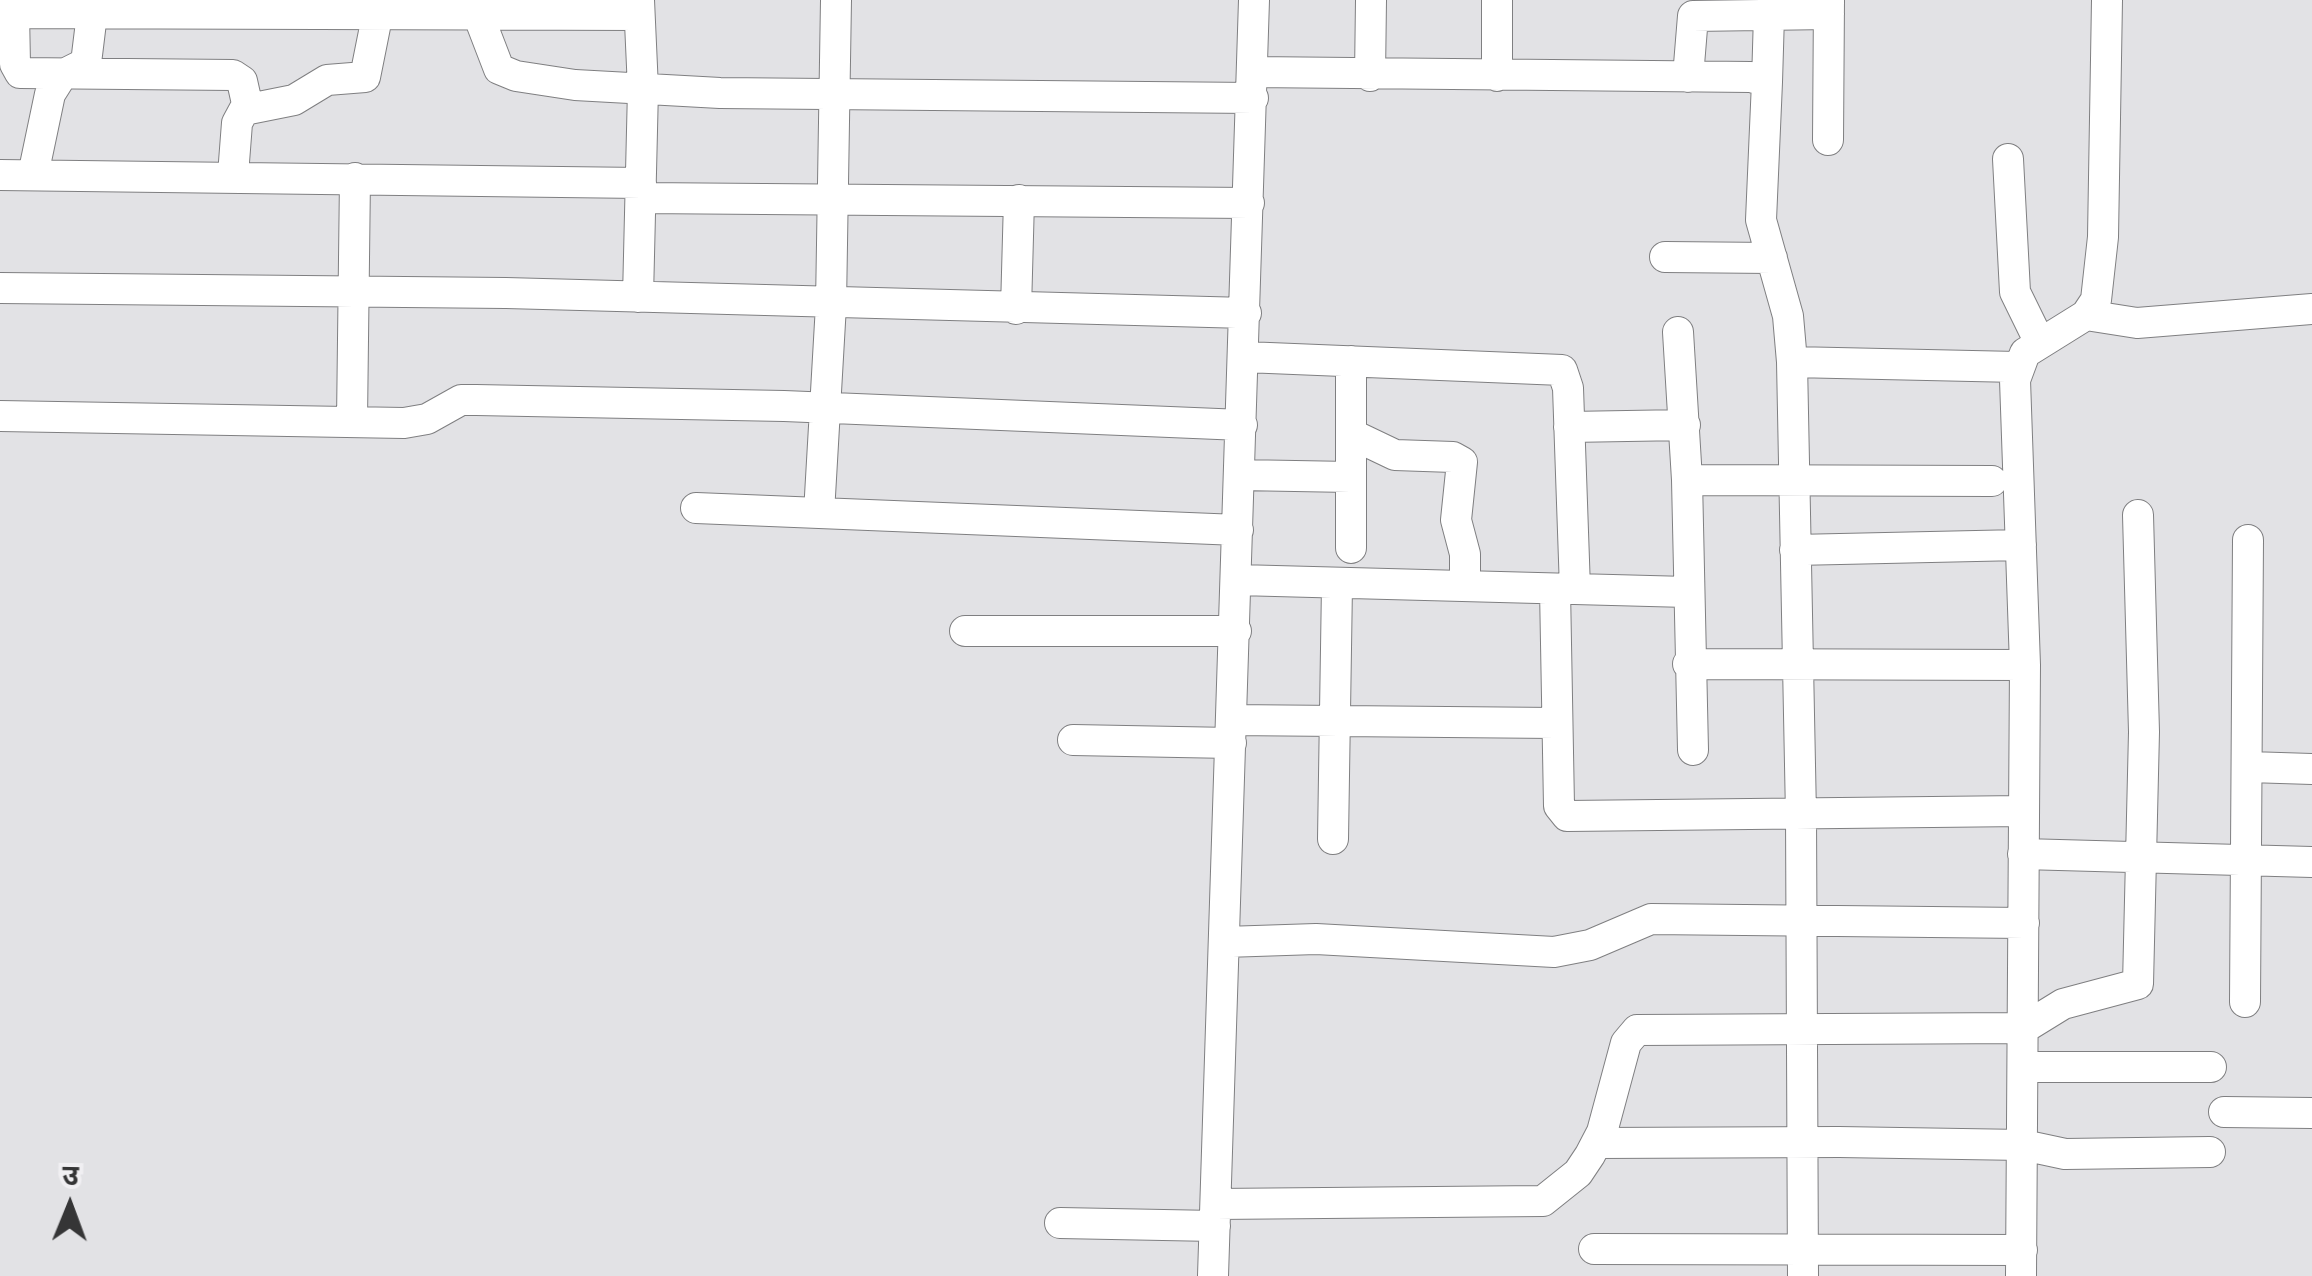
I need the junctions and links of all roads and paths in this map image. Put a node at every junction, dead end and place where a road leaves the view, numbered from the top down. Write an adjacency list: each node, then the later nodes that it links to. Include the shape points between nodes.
1 (836, 0): 21 (street)
2 (1254, 0): 19 (street)
3 (1371, 0): 15 (street)
4 (1497, 0): 16 (street)
5 (2107, 0): 42 (street, via 2102,255 2096,300)
6 (186, 7): 10 (street); 12 (street)
7 (639, 7): 13 (street); 20 (street)
8 (1829, 7): 11 (street); 23 (street)
9 (7, 13): 10 (street); 14 (street, via 16,70)
10 (92, 14): 14 (street, via 86,62)
11 (1770, 15): 17 (street, via 1694,16); 18 (street)
12 (377, 17): 13 (street); 22 (street, via 365,76 327,80 294,100)
13 (479, 17): 20 (street, via 490,53 506,73)
14 (62, 75): 22 (street, via 237,75); 26 (street, via 50,94)
15 (1370, 76): 16 (street); 19 (street)
16 (1496, 76): 17 (street)
17 (1688, 77): 18 (street)
18 (1766, 82): 34 (street, via 1760,211)
19 (1253, 85): 21 (street); 32 (street)
20 (642, 89): 21 (street); 29 (street)
21 (837, 94): 30 (street)
22 (248, 108): 27 (street, via 237,123)
23 (1828, 140)
24 (2008, 159): 44 (street, via 2015,292)
25 (0, 175): 26 (street)
26 (33, 175): 27 (street)
27 (233, 175): 28 (street)
28 (354, 178): 29 (street); 36 (street)
29 (641, 190): 30 (street); 37 (street)
30 (833, 199): 31 (street); 38 (street)
31 (1019, 200): 32 (street); 39 (street)
32 (1249, 203): 41 (street)
33 (1664, 257): 34 (street)
34 (1772, 258): 47 (street)
35 (0, 288): 36 (street)
36 (353, 294): 37 (street); 51 (street)
37 (638, 297): 38 (street)
38 (831, 304): 39 (street); 49 (street)
39 (1016, 309): 41 (street)
40 (2312, 309): 42 (street, via 2137,324)
41 (1246, 314): 45 (street)
42 (2086, 315): 44 (street)
43 (1678, 332): 53 (street)
44 (2040, 343): 48 (street)
45 (1245, 357): 46 (street); 52 (street)
46 (1351, 361): 54 (street, via 1554,366 1567,378); 55 (street)
47 (1792, 362): 48 (street); 59 (street)
48 (2017, 367): 66 (street)
49 (826, 407): 51 (street, via 461,400 418,422); 52 (street); 62 (street)
50 (0, 416): 51 (street)
51 (352, 421)
52 (1242, 425): 56 (street)
53 (1684, 426): 54 (street); 58 (street)
54 (1569, 427): 72 (street)
55 (1350, 434): 57 (street); 71 (street, via 1387,453 1462,462 1456,520)
56 (1240, 475): 57 (street); 64 (street)
57 (1350, 477): 67 (street)
58 (1687, 480): 59 (street); 73 (street)
59 (1794, 480): 60 (street); 68 (street)
60 (1992, 482)
61 (696, 508): 62 (street)
62 (819, 514): 64 (street)
63 (2138, 515): 90 (street)
64 (1238, 530): 69 (street)
65 (2248, 540): 84 (street)
66 (2021, 545): 68 (street); 77 (street)
67 (1350, 548)
68 (1795, 550): 78 (street)
69 (1238, 580): 70 (street); 75 (street)
70 (1337, 585): 71 (street); 79 (street)
71 (1465, 586): 72 (street)
72 (1565, 589): 73 (street); 80 (street)
73 (1687, 592): 76 (street)
74 (965, 631): 75 (street)
75 (1236, 631): 81 (street)
76 (1688, 664): 78 (street); 83 (street)
77 (2025, 665): 78 (street); 86 (street)
78 (1798, 667): 87 (street)
79 (1332, 719): 80 (street); 81 (street); 88 (street)
80 (1555, 723): 87 (street, via 1559,806 1567,816)
81 (1231, 732): 82 (street); 95 (street)
82 (1072, 740)
83 (1694, 750)
84 (2248, 767): 85 (street); 91 (street)
85 (2312, 768)
86 (2024, 811): 87 (street); 89 (street)
87 (1801, 815): 93 (street)
88 (1333, 839)
89 (2023, 854): 90 (street); 94 (street)
90 (2142, 858): 91 (street); 97 (street, via 2138,984 2063,1004)
91 (2248, 860): 92 (street); 96 (street)
92 (2312, 862)
93 (1802, 923): 94 (street); 95 (street, via 1641,920 1590,946 1554,952 1316,939); 98 (street)
94 (2024, 923): 97 (street)
95 (1225, 942): 107 (street)
96 (2245, 1002)
97 (2024, 1028): 98 (street); 100 (street)
98 (1803, 1029): 103 (street, via 1637,1030 1626,1043); 104 (street)
99 (2211, 1067): 100 (street)
100 (2024, 1068): 105 (street)
101 (2224, 1112): 102 (street)
102 (2312, 1114)
103 (1597, 1142): 104 (street); 107 (street, via 1556,1193 1528,1204)
104 (1804, 1142): 105 (street); 110 (street)
105 (2023, 1146): 106 (street, via 2065,1154); 111 (street)
106 (2210, 1152)
107 (1215, 1215): 108 (street); 112 (street)
108 (1060, 1224)
109 (1594, 1250): 110 (street)
110 (1803, 1263): 111 (street)
111 (2022, 1263)
112 (1213, 1276)

